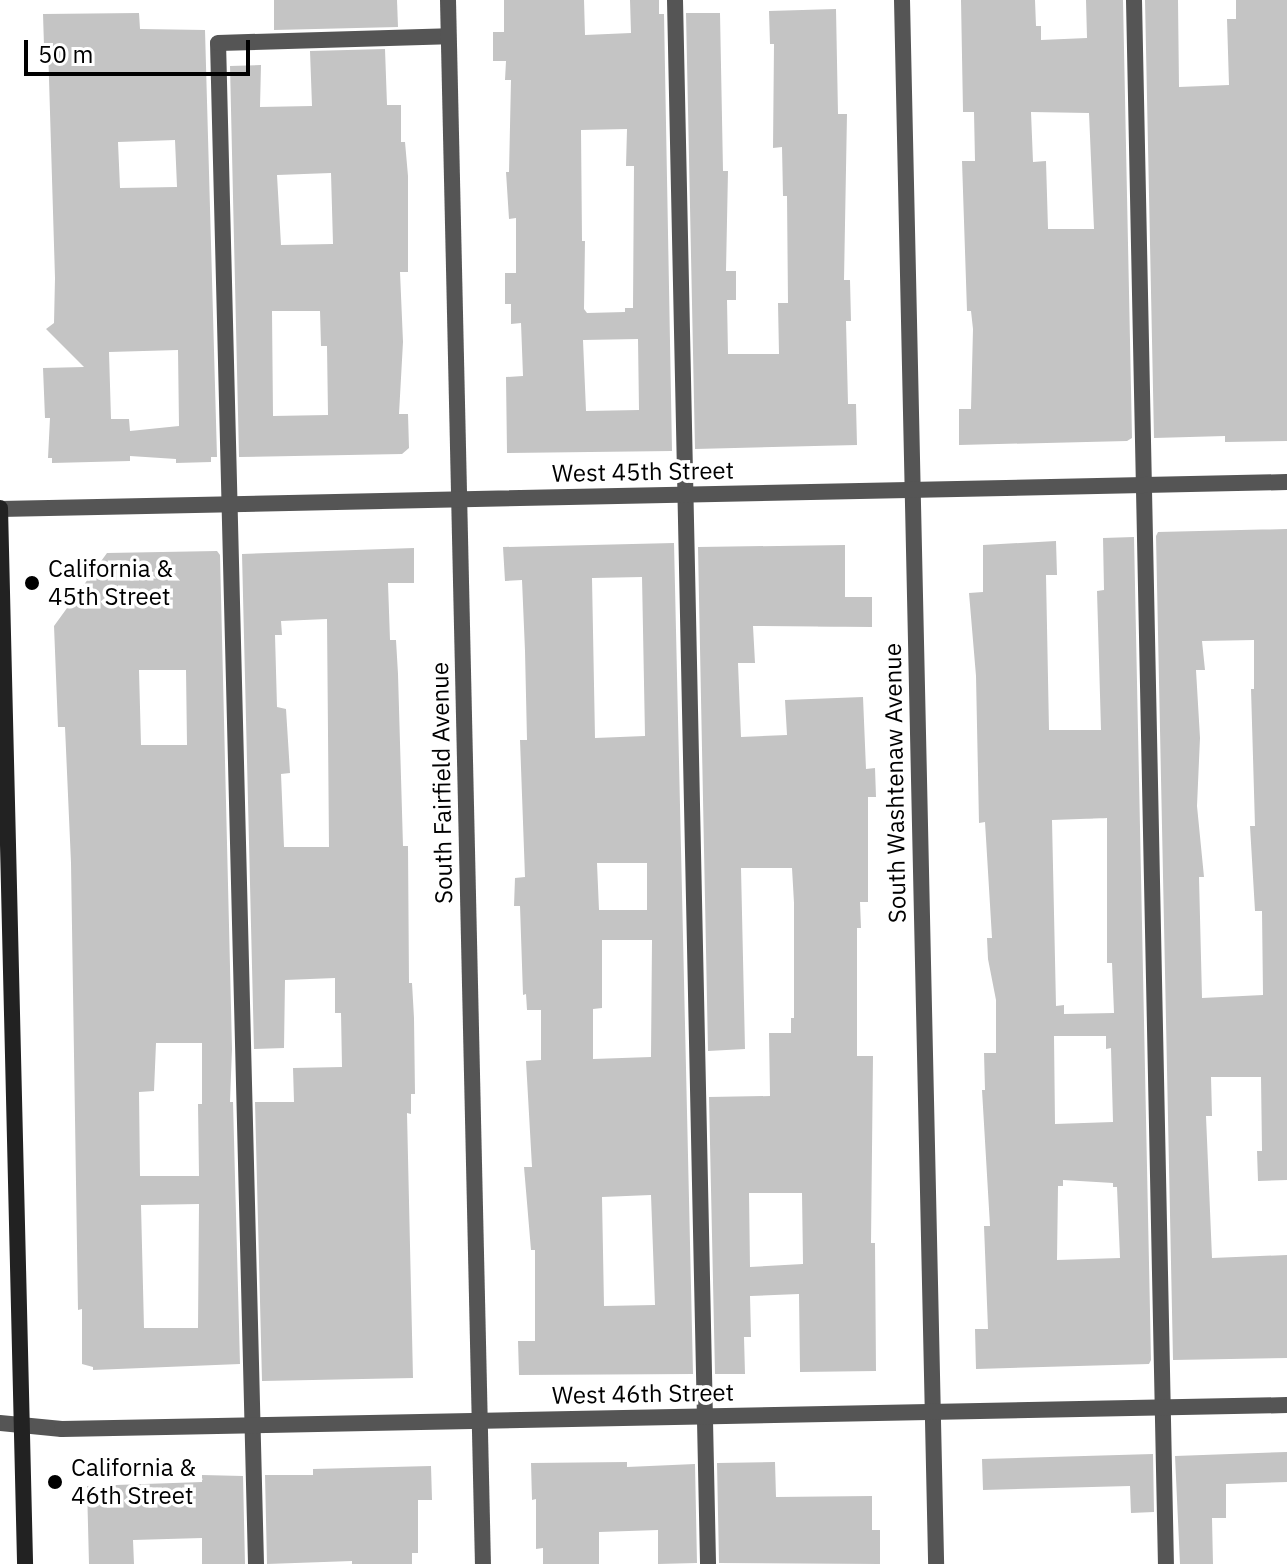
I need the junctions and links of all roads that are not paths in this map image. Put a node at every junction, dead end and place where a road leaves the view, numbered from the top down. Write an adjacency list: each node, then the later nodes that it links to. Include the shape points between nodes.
1 (448, 0): 5 (street, South Fairfield Avenue)
2 (675, 0): 9 (street)
3 (902, 0): 8 (street, South Washtenaw Avenue)
4 (1134, 0): 7 (street)
5 (448, 36): 10 (street, South Fairfield Avenue); 11 (street, via 218,43)
6 (1287, 482): 7 (street, West 45th Street)
7 (1144, 485): 8 (street, West 45th Street); 14 (street)
8 (912, 490): 9 (street, West 45th Street); 15 (street, South Washtenaw Avenue)
9 (686, 495): 10 (street, West 45th Street); 16 (street)
10 (459, 499): 11 (street, West 45th Street); 17 (street, South Fairfield Avenue)
11 (229, 504): 12 (street, West 45th Street); 20 (street)
12 (0, 509): 19 (main road)
13 (1287, 1405): 14 (street, West 46th Street)
14 (1163, 1407): 15 (street, West 46th Street); 26 (street)
15 (933, 1412): 16 (street, West 46th Street); 25 (street, South Washtenaw Avenue)
16 (705, 1416): 17 (street, West 46th Street); 24 (street)
17 (480, 1421): 20 (street, West 46th Street); 23 (street, South Fairfield Avenue)
18 (0, 1423): 19 (street, West 46th Street)
19 (22, 1425): 20 (street, West 46th Street); 21 (main road)
20 (252, 1425): 22 (street)
21 (25, 1564)
22 (256, 1564)
23 (483, 1564)
24 (708, 1564)
25 (936, 1564)
26 (1166, 1564)

